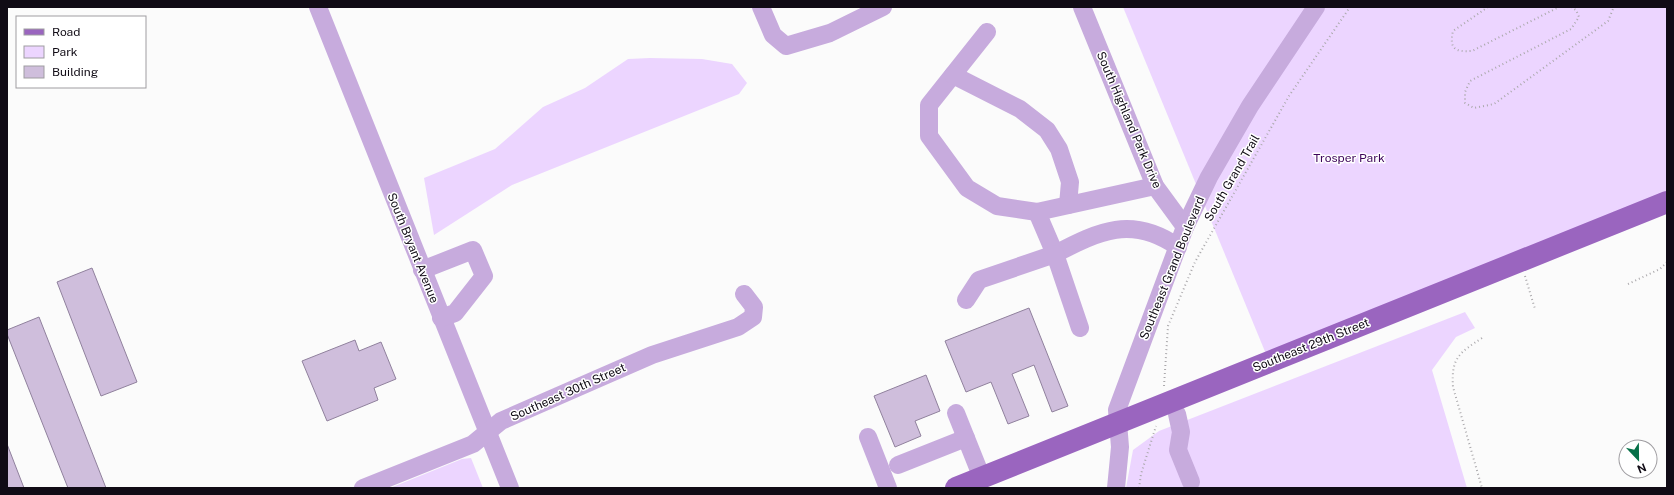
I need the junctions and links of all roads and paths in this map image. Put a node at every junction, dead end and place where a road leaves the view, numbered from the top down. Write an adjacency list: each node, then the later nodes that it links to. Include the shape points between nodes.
1 (318, 7): 21 (street, South Bryant Avenue)
2 (761, 7): 10 (street, via 773,35 786,46 830,33)
3 (1082, 7): 13 (street, South Highland Park Drive)
4 (1316, 7): 17 (street, Southeast Grand Boulevard, via 1250,106 1209,177)
5 (1350, 7): 31 (path, South Grand Trail, via 1289,96 1195,262 1168,326)
6 (1488, 7): 7 (path, via 1453,30 1453,47 1460,51 1472,51)
7 (1559, 7)
8 (1571, 7): 9 (path, via 1576,10 1579,17 1571,29 1470,81 1465,92 1465,103 1474,108 1494,104 1608,21)
9 (1612, 7)
10 (875, 8)
11 (987, 32): 12 (street)
12 (953, 75): 14 (street, via 1020,109 1047,130 1060,149 1070,182); 16 (street, via 929,105 929,136 967,188 997,206)
13 (1155, 186): 14 (street); 17 (street, South Highland Park Drive)
14 (1068, 205): 16 (street)
15 (1666, 209): 22 (main road, Southeast 29th Street); 31 (main road, Southeast 29th Street)
16 (1037, 212): 19 (street)
17 (1185, 227): 18 (street, Southeast Grand Boulevard)
18 (1178, 247): 19 (street, via 1157,236 1134,230 1110,230); 32 (street, Southeast Grand Boulevard, via 1117,410)
19 (1055, 254): 25 (street, via 979,280); 28 (street)
20 (1667, 262): 23 (path, via 1660,269)
21 (422, 270): 27 (street, South Bryant Avenue); 27 (street, via 473,250 484,276 455,313)
22 (1524, 275): 26 (path); 31 (main road, Southeast 29th Street)
23 (1628, 284)
24 (744, 294): 33 (street, Southeast 30th Street, via 754,307 753,317 738,327 645,358 501,421)
25 (966, 300)
26 (1535, 309)
27 (441, 318): 33 (street, South Bryant Avenue)
28 (1080, 328)
29 (1482, 338): 45 (path, via 1457,357 1452,370 1453,387)
30 (956, 413): 35 (street)
31 (1166, 414): 32 (main road, Southeast 29th Street); 37 (street, via 1181,432 1178,450); 44 (path, South Grand Trail, via 1141,474)
32 (1118, 430): 38 (main road, Southeast 29th Street); 43 (street, Southeast Grand Boulevard, via 1120,448)
33 (487, 433): 39 (street, Southeast 30th Street, via 473,444); 40 (street, South Bryant Avenue)
34 (868, 437): 41 (street)
35 (966, 438): 36 (street); 38 (street)
36 (898, 465)
37 (1191, 482)
38 (987, 483): 42 (main road, Southeast 29th Street)
39 (370, 487)
40 (510, 488)
41 (888, 488)
42 (956, 488)
43 (1116, 488)
44 (1139, 488)
45 (1482, 488)

